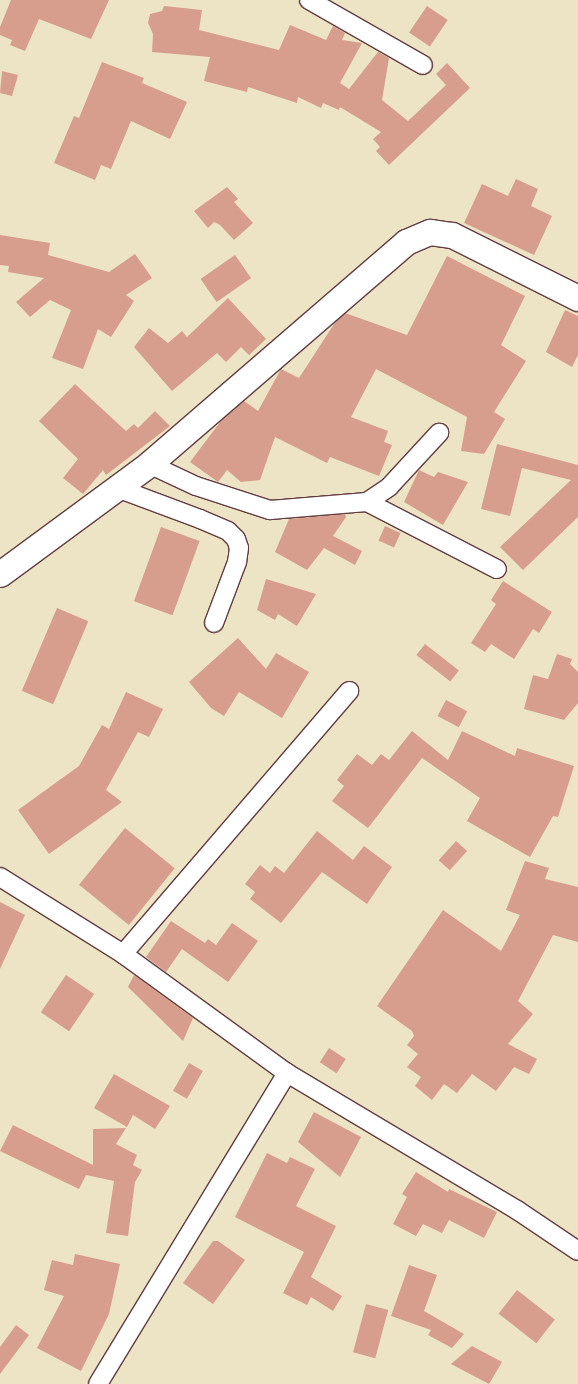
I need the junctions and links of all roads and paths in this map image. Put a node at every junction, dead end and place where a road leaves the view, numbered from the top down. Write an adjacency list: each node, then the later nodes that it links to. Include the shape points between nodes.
1 (310, 0): 2 (street)
2 (424, 65)
3 (578, 298): 5 (main road, via 452,235 430,232 406,242)
4 (439, 433): 7 (street, via 389,487)
5 (149, 464): 6 (main road); 7 (street, via 196,486 270,510)
6 (117, 488): 9 (main road); 10 (street, via 200,519 228,531 236,539 238,562)
7 (367, 502): 8 (street)
8 (497, 568)
9 (0, 574)
10 (214, 623)
11 (348, 691): 13 (street)
12 (0, 877): 13 (street)
13 (123, 954): 14 (street)
14 (287, 1073): 15 (street, via 517,1210); 16 (street)
15 (578, 1251)
16 (98, 1384)

